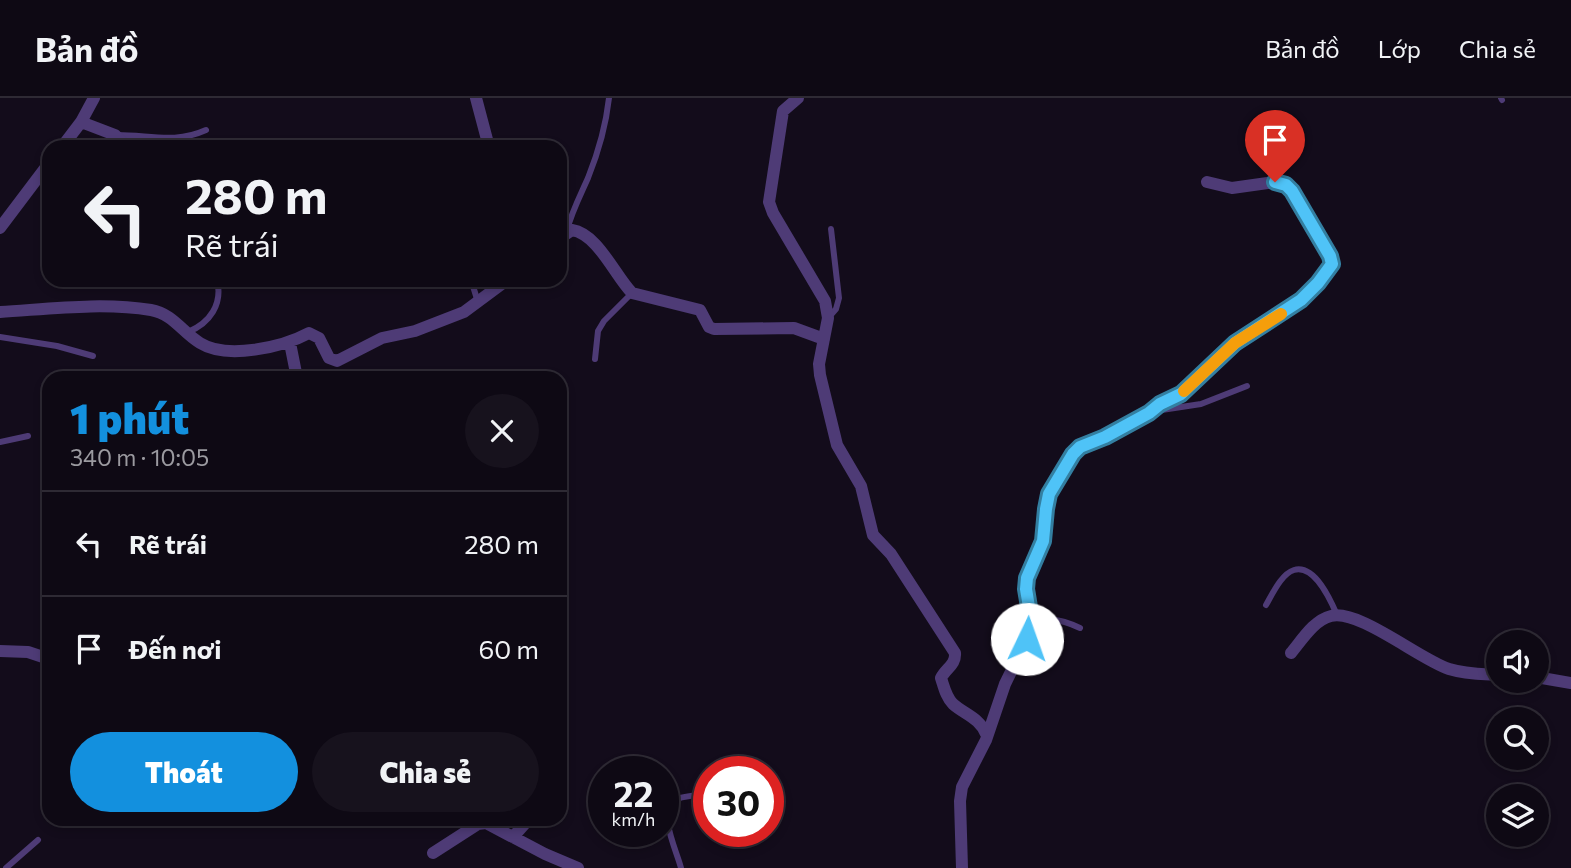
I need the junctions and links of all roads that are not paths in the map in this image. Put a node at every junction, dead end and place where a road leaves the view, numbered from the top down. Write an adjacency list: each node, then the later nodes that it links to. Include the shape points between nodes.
1 (94, 98): 5 (street)
2 (476, 98): 10 (street)
3 (609, 98): 13 (lane, via 601,139)
4 (798, 98): 23 (street, via 783,111 769,202 825,301)
5 (81, 122): 7 (street); 8 (street)
6 (206, 130): 7 (lane, via 173,139)
7 (115, 135): 9 (street)
8 (67, 140)
9 (120, 140)
10 (487, 140)
11 (42, 172): 14 (street)
12 (1207, 182): 32 (street, via 1232,188 1275,182 1286,185 1332,264 1301,300 1235,343 1181,394)
13 (567, 224)
14 (0, 228)
15 (831, 229): 23 (lane, via 839,298)
16 (567, 234): 20 (street, via 579,231 587,237)
17 (219, 287): 24 (lane, via 207,320)
18 (473, 287): 21 (lane)
19 (498, 287): 21 (street)
20 (632, 293): 26 (street, via 700,310 714,329 794,328); 29 (lane, via 598,331)
21 (478, 302): 27 (street, via 448,319 382,338 337,361 329,358 315,335 309,333)
22 (0, 312): 24 (street, via 91,307 155,310)
23 (828, 318): 26 (street)
24 (188, 332): 27 (street, via 203,345 217,349)
25 (0, 337): 28 (lane)
26 (824, 339): 45 (street, via 819,364 830,420 837,445 861,485 873,535 891,554 955,653 953,664 941,678 948,697)
27 (290, 343): 30 (street)
28 (93, 356)
29 (596, 359)
30 (296, 371)
31 (1247, 386): 32 (lane, via 1201,404)
32 (1149, 413): 38 (street, via 1080,447 1056,480 1046,509 1043,541 1027,578 1031,619)
33 (28, 436): 34 (lane)
34 (0, 442)
35 (1266, 605): 36 (lane, via 1287,575 1304,571 1321,584)
36 (1338, 615): 40 (street, via 1318,622); 42 (street, via 1368,625 1450,669)
37 (1080, 628): 38 (lane, via 1059,618 1049,619)
38 (1027, 639): 45 (street)
39 (0, 651): 41 (street)
40 (1291, 653)
41 (42, 657)
42 (1486, 674)
43 (1549, 679): 44 (street)
44 (1571, 683)
45 (986, 734): 56 (street, via 962,788)
46 (693, 796): 55 (lane, via 672,802 668,810)
47 (475, 826): 52 (street)
48 (492, 826): 50 (street)
49 (523, 826): 50 (street)
50 (513, 837): 54 (street)
51 (38, 840): 53 (lane)
52 (433, 853)
53 (6, 868)
54 (578, 868)
55 (681, 868)
56 (962, 868)

